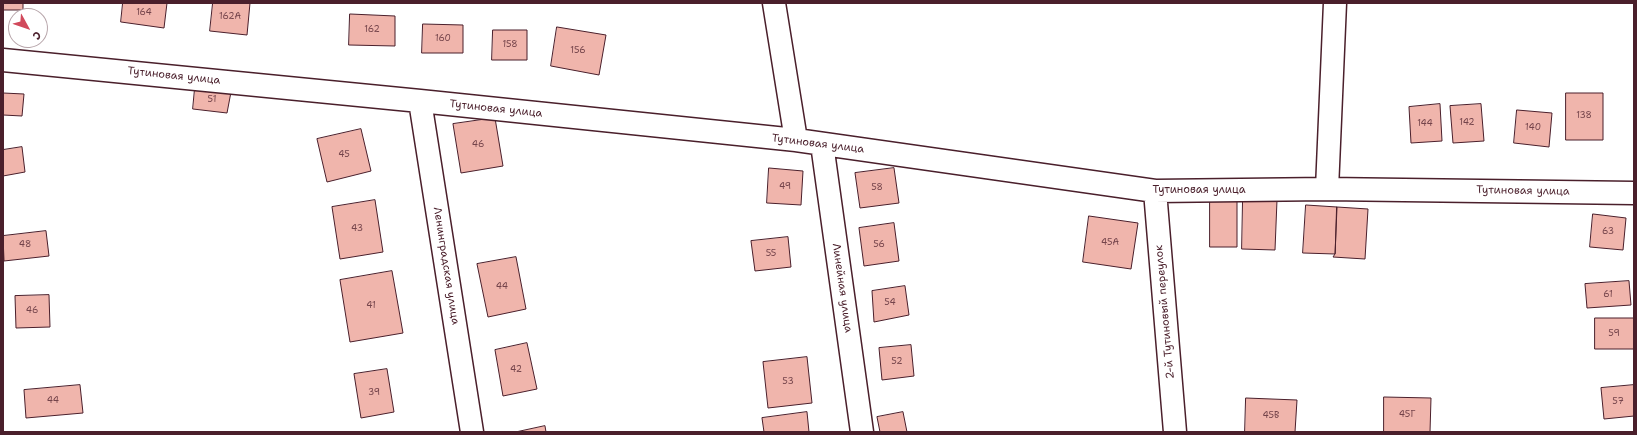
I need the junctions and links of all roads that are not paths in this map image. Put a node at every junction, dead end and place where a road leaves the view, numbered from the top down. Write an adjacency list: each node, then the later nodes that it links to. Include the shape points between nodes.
1 (774, 3): 5 (street)
2 (1334, 3): 7 (street)
3 (3, 60): 4 (street, Тутиновая улица)
4 (420, 101): 5 (street, Тутиновая улица); 10 (street, Ленинградская улица)
5 (796, 140): 6 (street, Тутиновая улица)
6 (822, 144): 8 (street, Тутиновая улица); 11 (street, Линейная улица)
7 (1327, 189): 8 (street, Тутиновая улица); 9 (street, Тутиновая улица)
8 (1155, 191): 12 (street, 2-й Тутиновый переулок)
9 (1634, 193)
10 (472, 432)
11 (862, 432)
12 (1175, 432)

